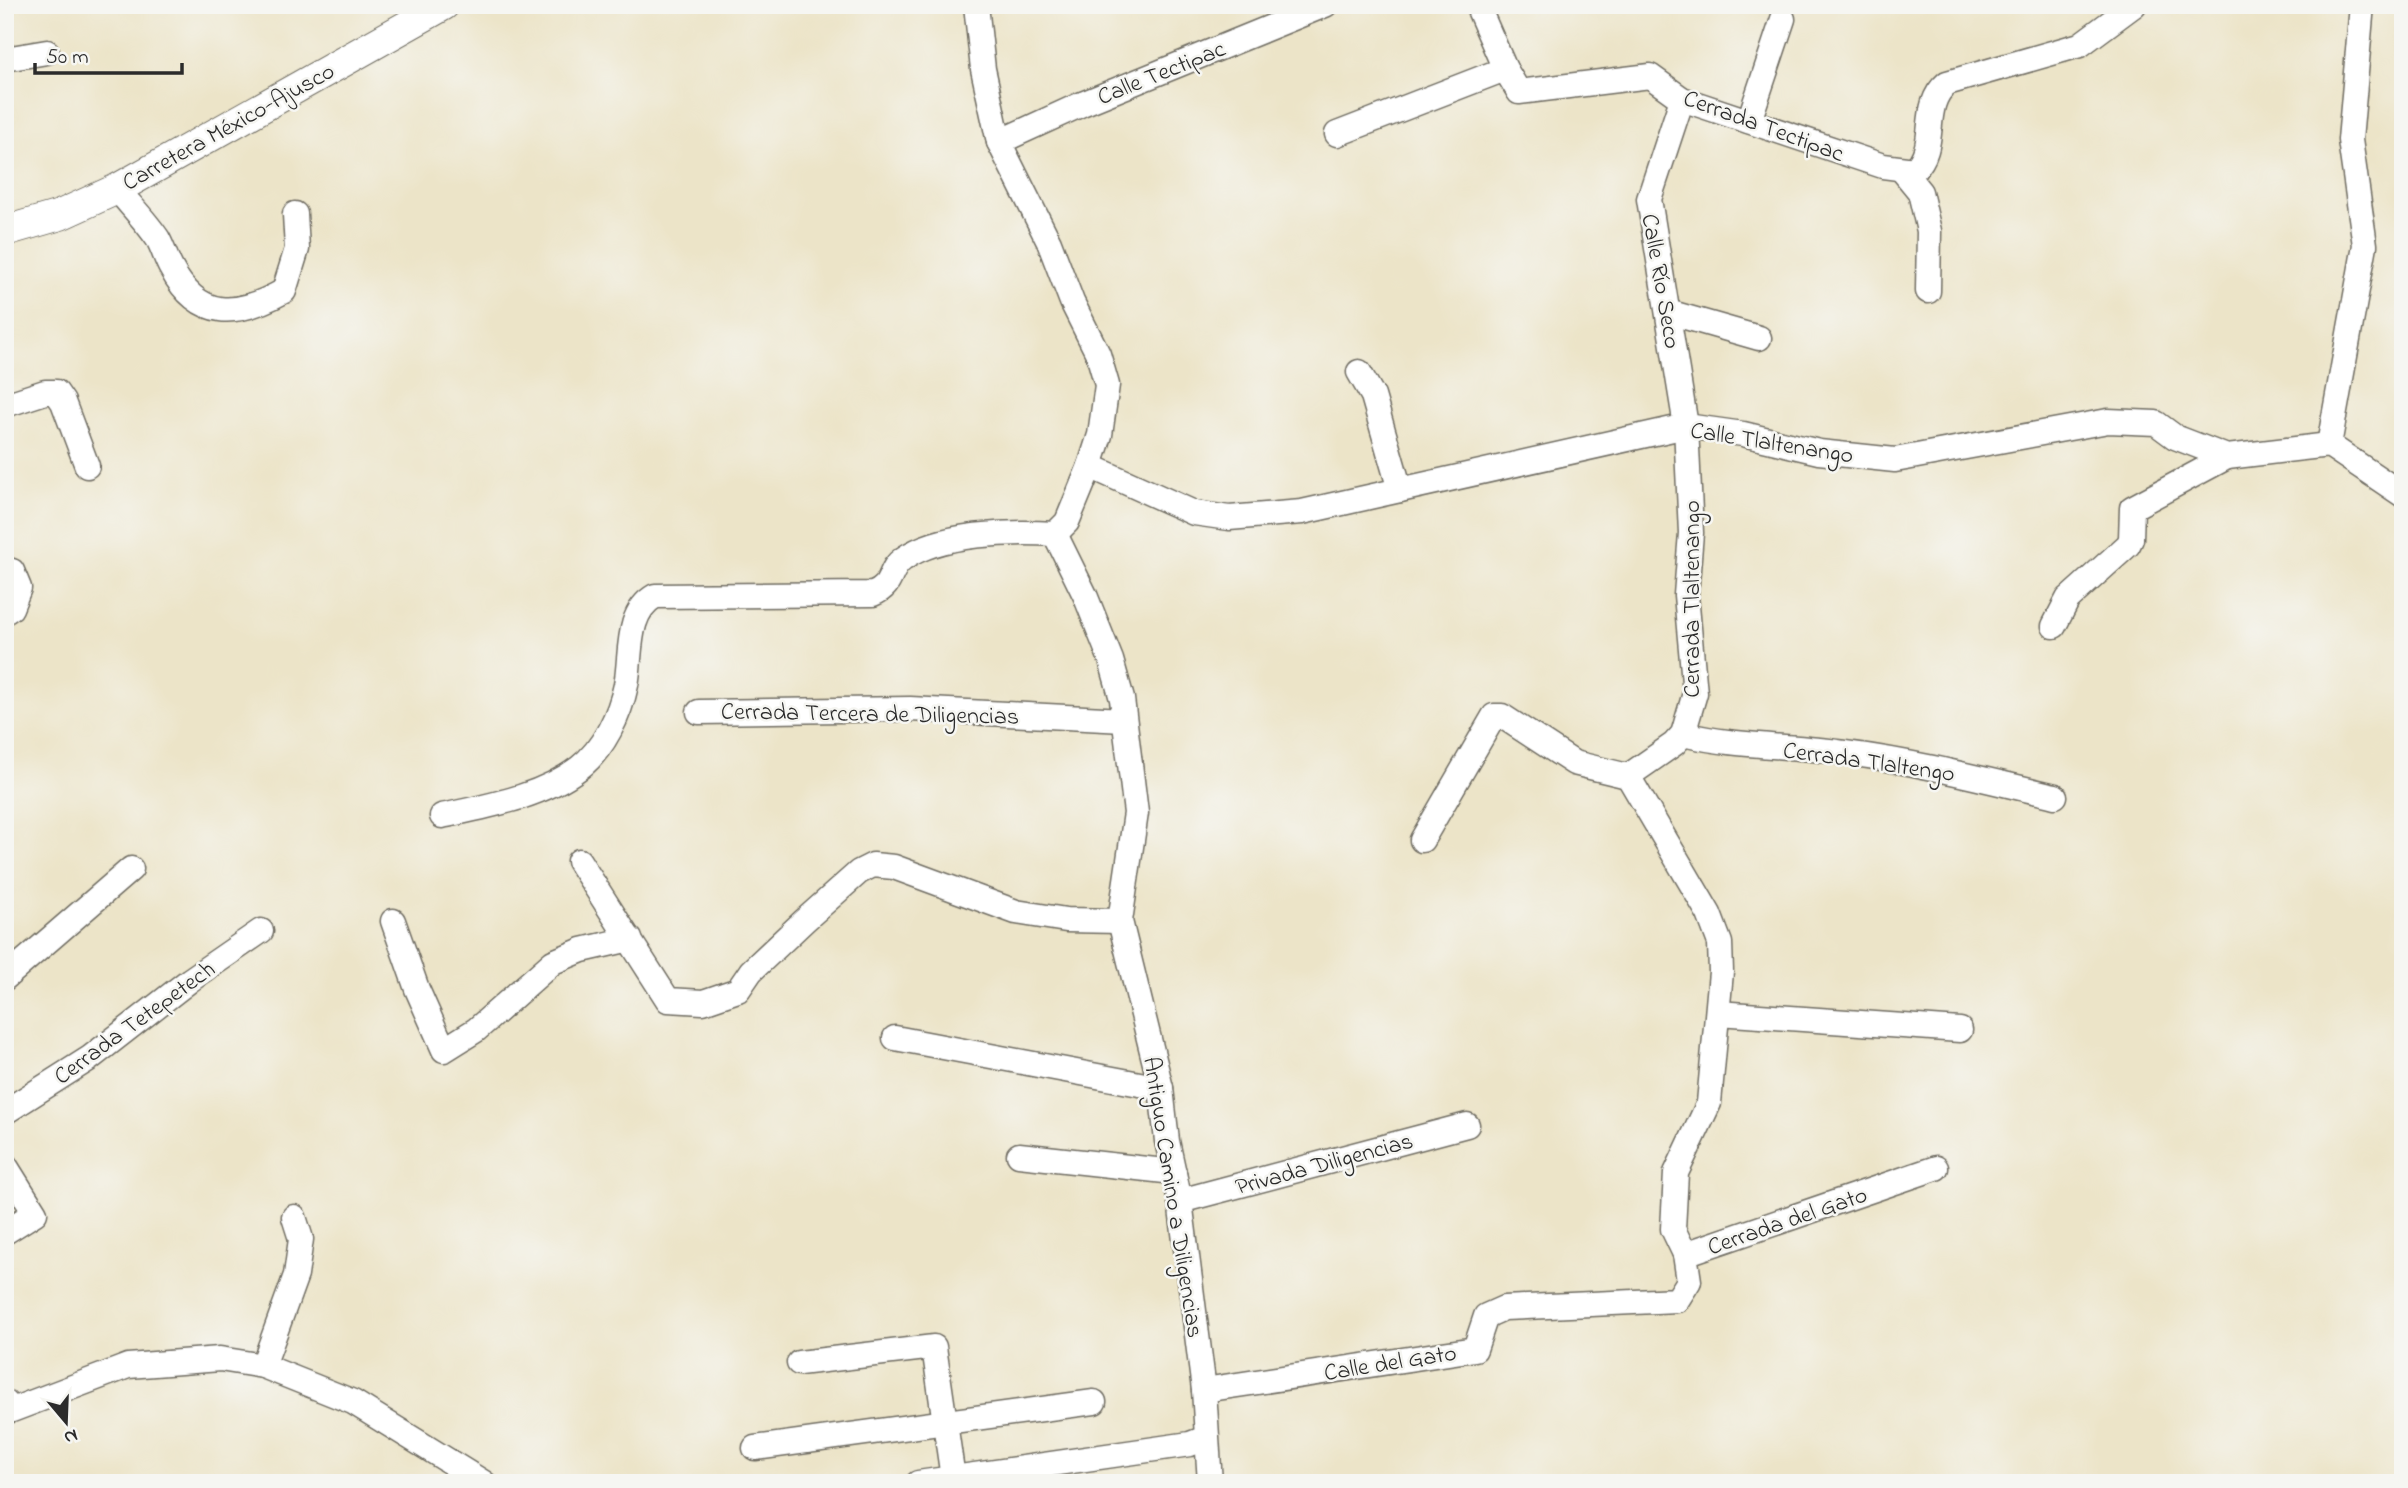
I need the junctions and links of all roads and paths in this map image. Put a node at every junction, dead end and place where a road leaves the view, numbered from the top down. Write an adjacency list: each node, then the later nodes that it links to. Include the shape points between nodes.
1 (444, 5): 16 (main road, Carretera México-Ajusco)
2 (976, 5): 14 (street, via 983,69)
3 (1325, 5): 14 (street, Calle Tectipac)
4 (1478, 5): 10 (street, Cerrada Tectipac)
5 (2134, 5): 15 (street, via 2080,46 1947,83 1935,95 1927,151 1922,162)
6 (2362, 5): 25 (street, via 2350,140 2365,246)
7 (1783, 19): 12 (street)
8 (47, 52): 9 (street)
9 (5, 60)
10 (1504, 69): 11 (street, Cerrada Tectipac, via 1519,92 1650,76); 13 (street)
11 (1682, 99): 12 (street, Cerrada Tectipac); 20 (street, Calle Río Seco, via 1648,199)
12 (1749, 121): 15 (street, Cerrada Tectipac)
13 (1337, 134)
14 (999, 142): 28 (street, via 1049,242 1098,354 1107,386)
15 (1908, 170): 19 (street, via 1920,191 1929,231)
16 (117, 189): 17 (street, via 159,240 181,284 204,307 257,306 284,291 298,249); 18 (main road, Carretera México-Ajusco, via 60,215)
17 (295, 214)
18 (5, 231)
19 (1928, 291)
20 (1668, 312): 21 (street); 24 (street, Calle Río Seco)
21 (1759, 338)
22 (1359, 372): 29 (street, via 1373,396)
23 (5, 405): 27 (street, via 56,392)
24 (1686, 426): 26 (street, Calle Tlaltenango, via 1819,452 1895,460 2108,421 2156,423 2175,438); 29 (street, Calle Tlaltenango); 37 (street, Cerrada Tlaltenango, via 1691,533 1686,595 1695,693)
25 (2329, 444): 26 (street, Calle Tlaltenango); 30 (street)
26 (2227, 457): 34 (street, via 2132,508 2128,545 2068,599)
27 (87, 466)
28 (1090, 466): 29 (street, Calle Tlaltenango, via 1194,513 1229,518 1302,512); 31 (street, via 1067,522)
29 (1400, 490)
30 (2403, 495)
31 (1055, 534): 36 (street, Antiguo Camino a Diligencias, via 1111,660); 40 (street, via 1003,534 932,546 895,565 889,584 873,594 655,596 637,615 624,694 589,759 560,780 520,797)
32 (5, 569): 33 (street, via 12,571 19,587)
33 (5, 612)
34 (2054, 626)
35 (699, 712): 36 (street, Cerrada Tercera de Diligencias, via 910,709)
36 (1124, 720): 45 (street, Antiguo Camino a Diligencias, via 1136,813)
37 (1682, 734): 38 (street, Cerrada Tlaltenango); 39 (street, Cerrada Tlaltengo, via 1710,741 1846,752)
38 (1628, 776): 41 (street, via 1574,763 1502,716 1494,716); 49 (street, via 1709,914 1720,943)
39 (2055, 796)
40 (442, 816)
41 (1422, 840)
42 (579, 862): 47 (street)
43 (131, 869): 48 (street)
44 (393, 920): 47 (street, via 444,1050 476,1030 553,962)
45 (1120, 920): 47 (street, via 1066,920 1016,912 894,867 873,865 805,920 751,971 738,990 703,1002 668,1000); 52 (street, Antiguo Camino a Diligencias)
46 (261, 931): 53 (street, Cerrada Tetepetech, via 90,1058)
47 (630, 939)
48 (5, 978)
49 (1718, 1013): 50 (street); 62 (street, via 1709,1103 1676,1173 1673,1229)
50 (1960, 1030)
51 (895, 1038): 52 (street)
52 (1161, 1088): 58 (street, Antiguo Camino a Diligencias)
53 (5, 1112)
54 (1467, 1125): 59 (street, Privada Diligencias)
55 (1019, 1155): 58 (street)
56 (5, 1165): 61 (street, via 34,1213)
57 (1936, 1168): 62 (street, Cerrada del Gato)
58 (1174, 1172): 59 (street, Antiguo Camino a Diligencias)
59 (1180, 1202): 66 (street, Antiguo Camino a Diligencias)
60 (294, 1217): 65 (street, via 301,1239 296,1275)
61 (5, 1232)
62 (1685, 1254): 63 (street, Cerrada del Gato, via 1689,1281)
63 (1677, 1300): 66 (street, Calle del Gato, via 1504,1308 1486,1316 1475,1349)
64 (799, 1363): 69 (street, via 934,1346)
65 (263, 1366): 68 (street, via 220,1359 128,1366); 73 (street, via 353,1402)
66 (1204, 1390): 70 (street, Antiguo Camino a Diligencias)
67 (1094, 1402): 69 (street)
68 (8, 1409)
69 (945, 1423): 71 (street); 72 (street)
70 (1206, 1438): 72 (street); 75 (street, Antiguo Camino a Diligencias)
71 (755, 1448)
72 (953, 1478): 74 (street)
73 (484, 1483)
74 (918, 1483)
75 (1210, 1483)

